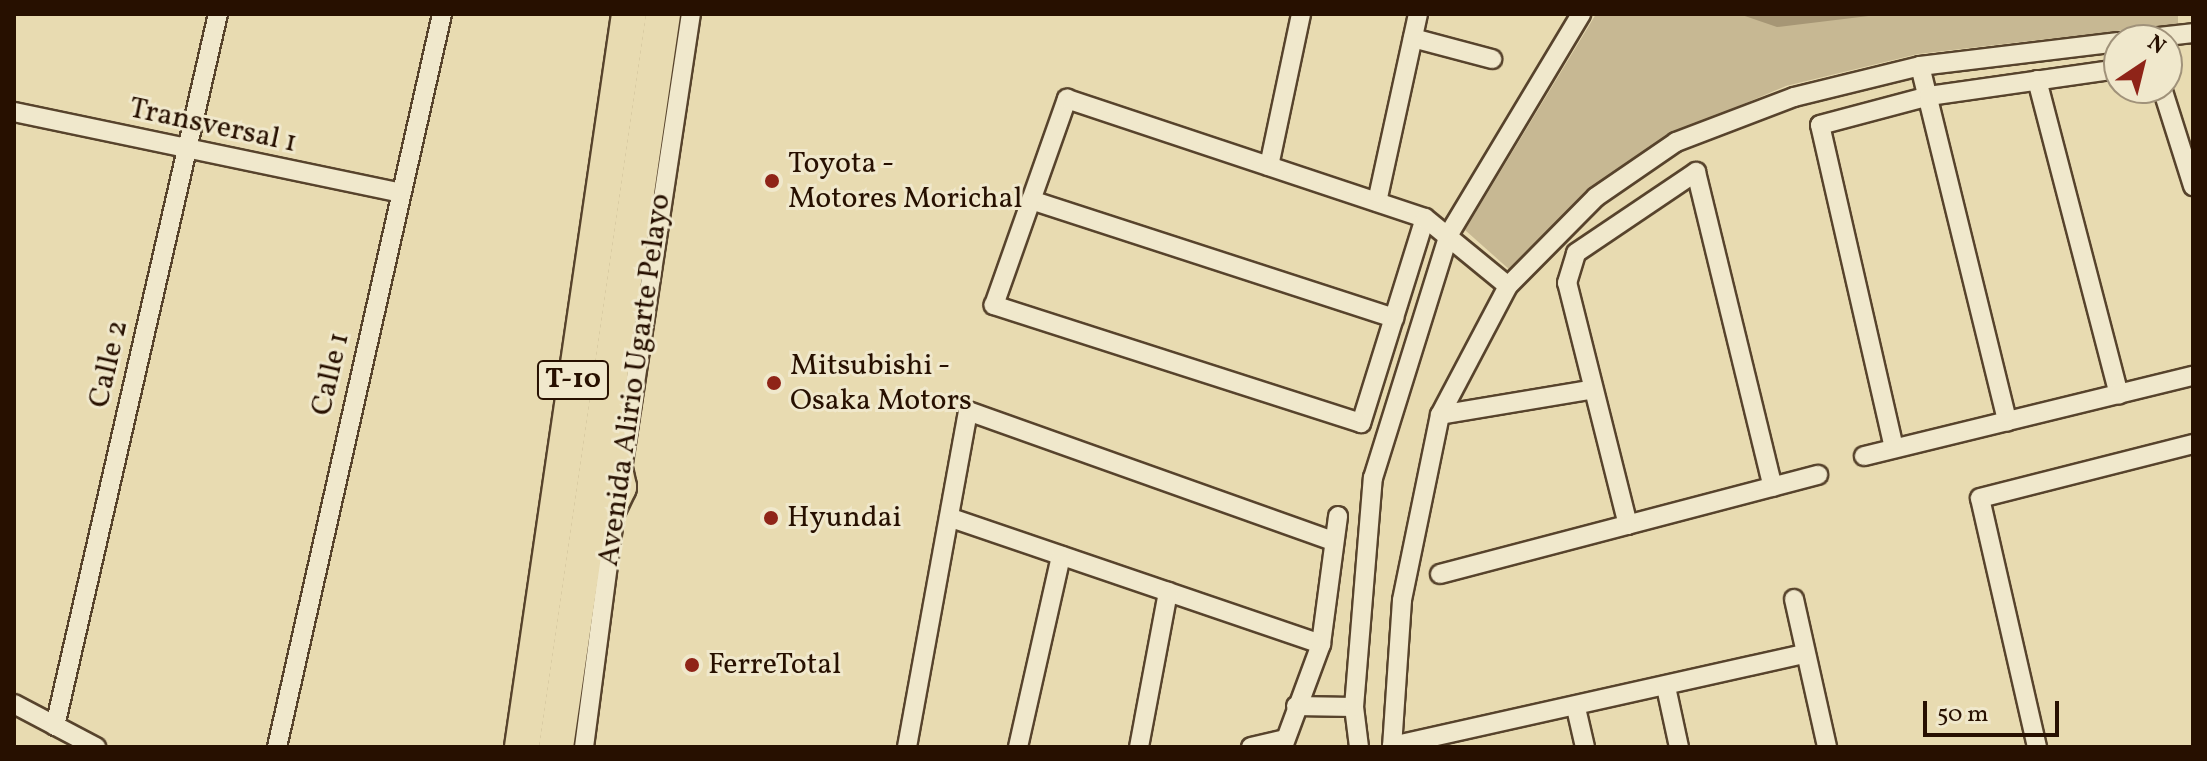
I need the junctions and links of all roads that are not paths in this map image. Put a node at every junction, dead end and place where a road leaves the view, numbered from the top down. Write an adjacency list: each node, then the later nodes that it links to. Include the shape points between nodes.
1 (218, 14): 18 (street, Calle 2)
2 (442, 14): 21 (street, Calle 1)
3 (629, 14): 62 (highway, Avenida Alirio Ugarte Pelayo / T-10)
4 (663, 14): 31 (highway, Avenida Alirio Ugarte Pelayo / T-10)
5 (691, 14): 38 (street, Avenida Alirio Ugarte Pelayo)
6 (1301, 14): 19 (street)
7 (1418, 14): 9 (street)
8 (1581, 14): 25 (street)
9 (1413, 38): 11 (street); 23 (street)
10 (2103, 44): 12 (street)
11 (1492, 59)
12 (1920, 66): 15 (street); 26 (street, via 1794,97 1676,142 1596,197)
13 (2103, 71): 14 (street)
14 (2037, 80): 15 (street); 30 (street)
15 (1929, 96): 33 (street); 35 (street, via 1820,125)
16 (2167, 104): 20 (street)
17 (14, 112): 18 (street, Transversal 1)
18 (187, 150): 21 (street, Transversal 1); 56 (street, Calle 2)
19 (1269, 166): 22 (street, via 1067,99); 23 (street)
20 (2193, 186)
21 (401, 193): 61 (street, Calle 1)
22 (1031, 200): 27 (street); 27 (street, via 994,305 1361,423)
23 (1377, 202): 24 (street)
24 (1425, 218): 25 (street); 27 (street)
25 (1449, 234): 26 (street); 54 (street, via 1373,478)
26 (1508, 286): 32 (street)
27 (1394, 318)
28 (2193, 376): 30 (street)
29 (1590, 390): 32 (street); 39 (street, via 1567,283 1576,253 1696,172); 42 (street)
30 (2119, 394): 33 (street)
31 (602, 413): 38 (highway); 45 (highway, Avenida Alirio Ugarte Pelayo / T-10)
32 (1440, 415): 59 (street, via 1402,600)
33 (2007, 421): 35 (street)
34 (2193, 444): 73 (street, via 1980,498)
35 (1894, 448): 36 (street)
36 (1864, 456)
37 (1818, 475): 39 (street)
38 (619, 487): 45 (highway); 64 (street, Avenida Alirio Ugarte Pelayo)
39 (1773, 487): 42 (street)
40 (1338, 516): 43 (street)
41 (951, 518): 43 (street, via 968,411); 44 (street); 65 (street)
42 (1628, 525): 46 (street)
43 (1334, 541): 49 (street)
44 (1061, 556): 47 (street); 66 (street)
45 (580, 569): 63 (highway, Avenida Alirio Ugarte Pelayo / T-10)
46 (1440, 574)
47 (1168, 592): 49 (street); 67 (street)
48 (1794, 599): 50 (street)
49 (1321, 644): 53 (street)
50 (1805, 654): 51 (street); 72 (street)
51 (1666, 687): 55 (street); 71 (street)
52 (14, 704): 56 (street)
53 (1296, 706): 54 (street); 58 (street)
54 (1354, 707): 69 (street)
55 (1576, 708): 57 (street); 70 (street)
56 (55, 726): 60 (street)
57 (1428, 742): 59 (street)
58 (1282, 743): 68 (street)
59 (1392, 746)
60 (96, 747)
61 (277, 747)
62 (522, 747)
63 (556, 747)
64 (584, 747)
65 (907, 747)
66 (1018, 747)
67 (1139, 747)
68 (1251, 747)
69 (1359, 747)
70 (1585, 747)
71 (1679, 747)
72 (1827, 747)
73 (2037, 747)

